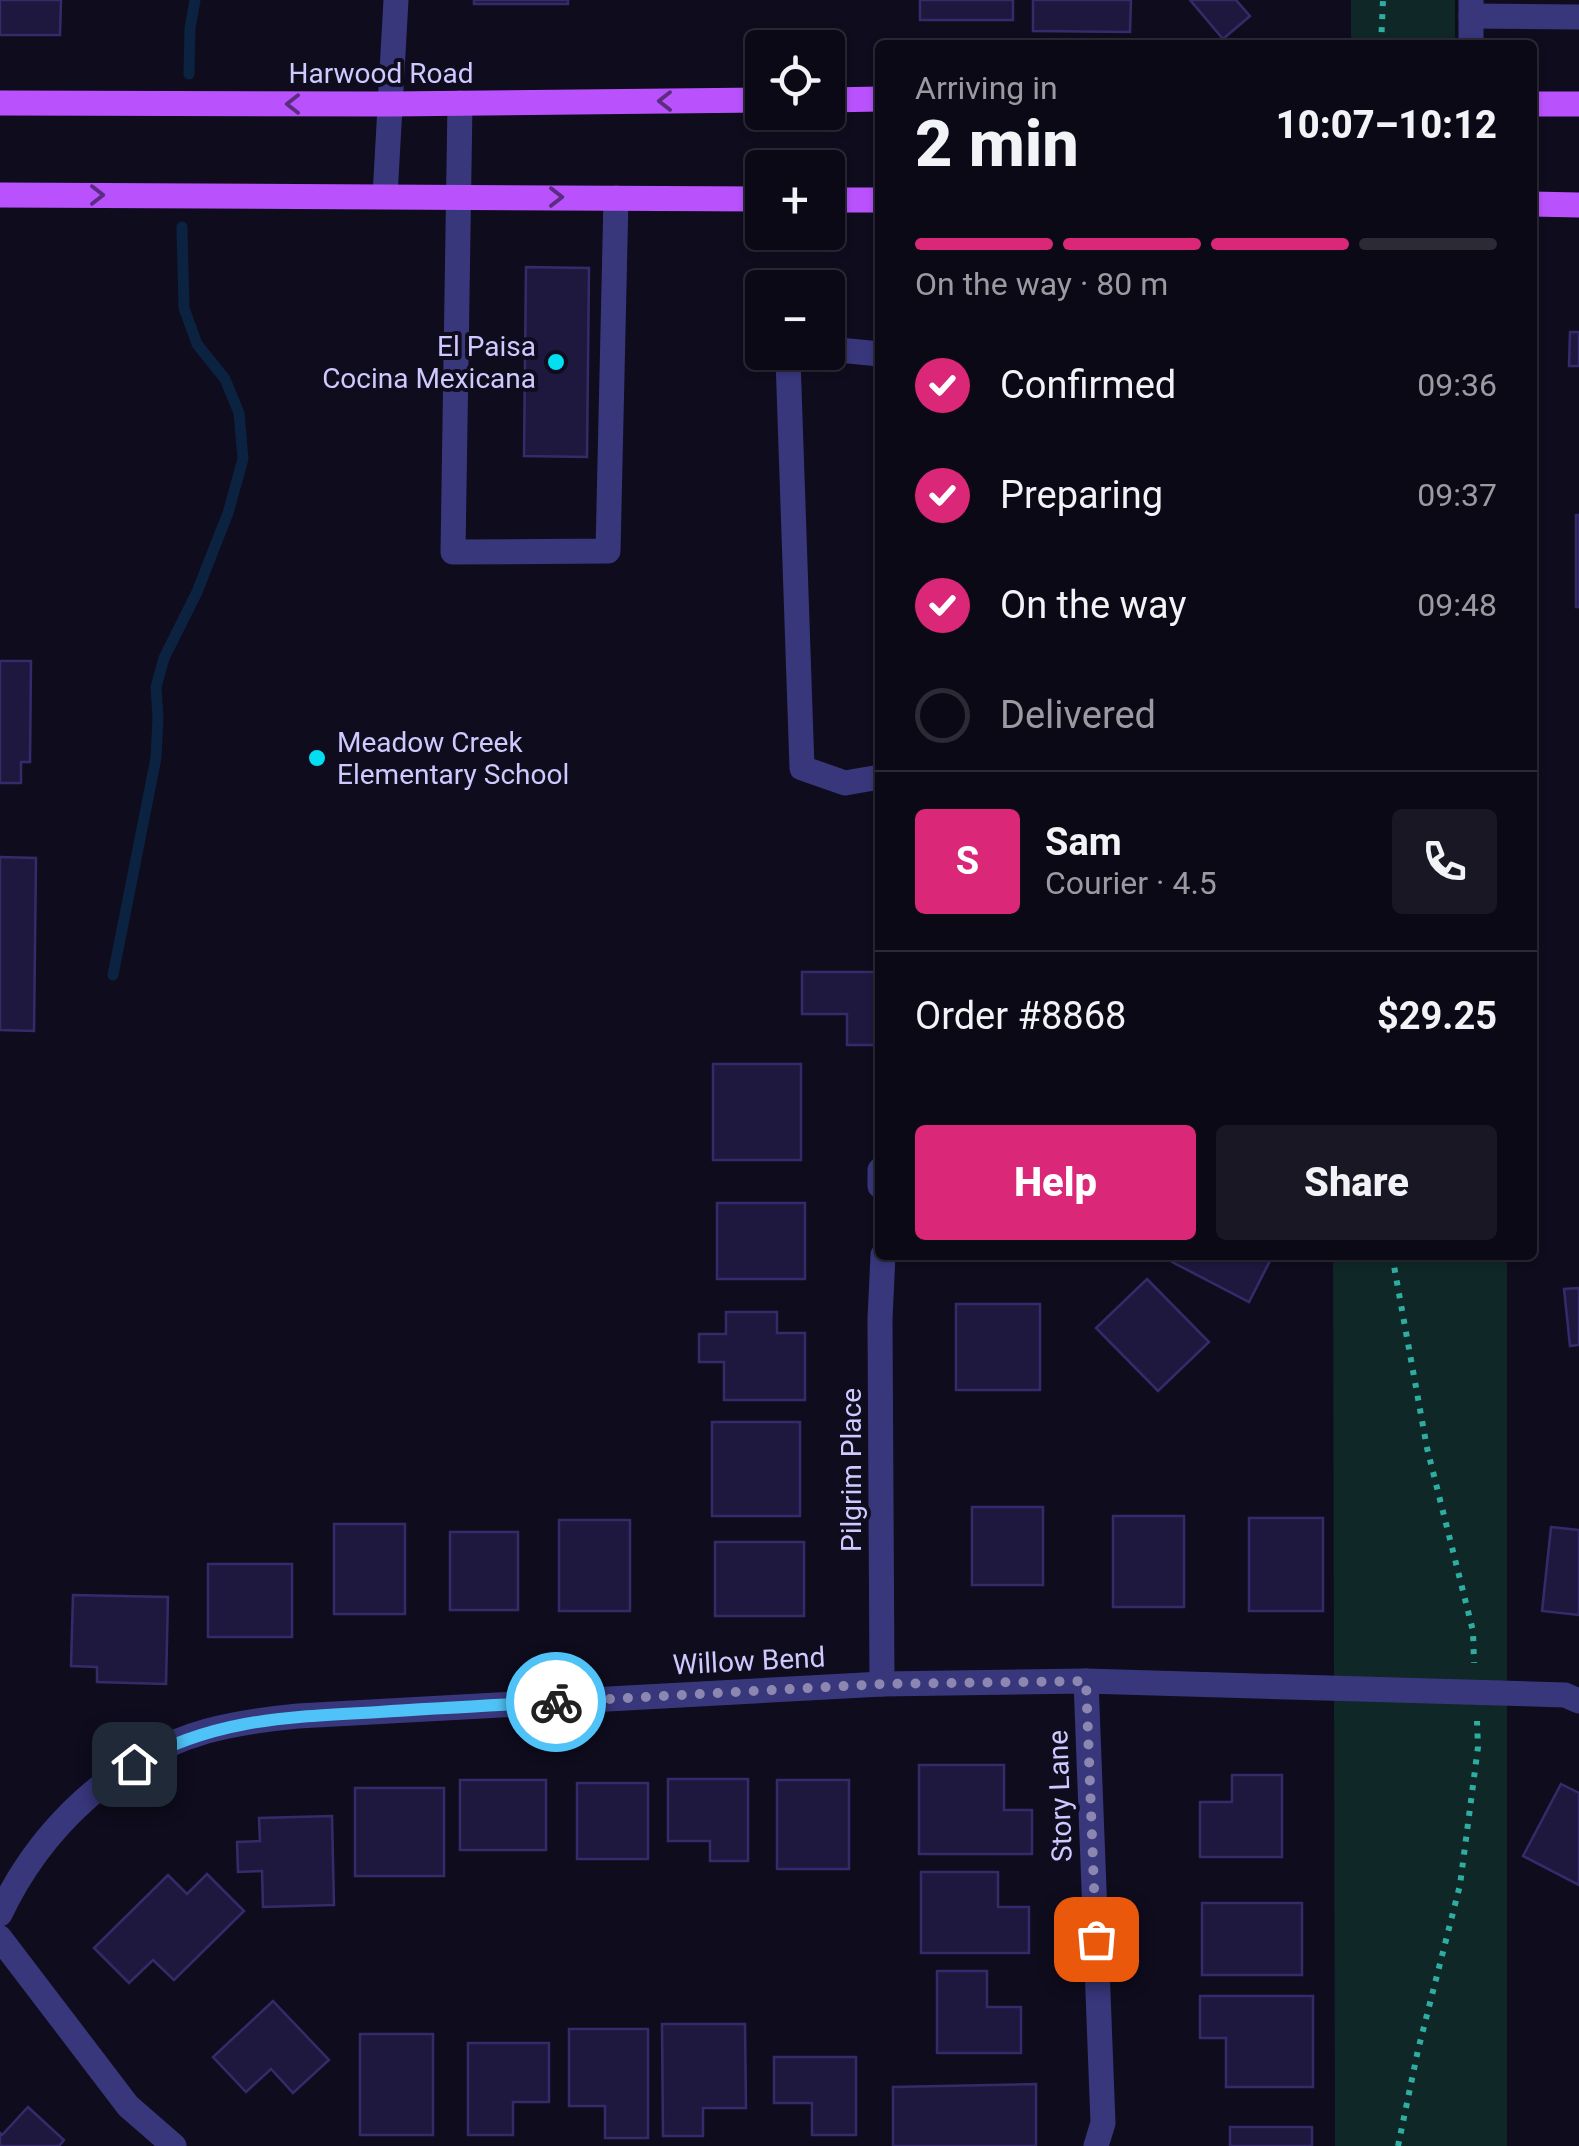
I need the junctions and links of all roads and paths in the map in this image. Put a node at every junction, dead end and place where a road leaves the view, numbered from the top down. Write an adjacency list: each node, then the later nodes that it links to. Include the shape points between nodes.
1 (396, 0): 12 (street)
2 (1383, 0): 5 (path)
3 (1471, 8): 4 (street); 6 (street)
4 (1579, 17)
5 (1381, 40)
6 (1471, 40)
7 (875, 99): 9 (main road)
8 (745, 100): 10 (main road, Harwood Road, one-way to 10)
9 (845, 100)
10 (460, 103): 12 (main road, Harwood Road); 17 (street)
11 (0, 104): 12 (main road, Harwood Road, one-way to 11)
12 (390, 104): 16 (street)
13 (1537, 104): 14 (main road)
14 (1579, 104)
15 (0, 195): 16 (main road, one-way to 16)
16 (386, 196): 17 (main road)
17 (458, 196): 18 (main road, one-way to 18); 18 (street, via 453,552 608,551)
18 (616, 198): 19 (main road)
19 (745, 199)
20 (845, 200): 21 (main road)
21 (875, 200)
22 (1537, 204): 23 (main road)
23 (1579, 205)
24 (845, 351): 25 (street)
25 (875, 354)
26 (788, 370): 27 (street, via 802,768 844,783)
27 (875, 778)
28 (883, 1260): 30 (street, Pilgrim Place)
29 (1086, 1681): 30 (street, Willow Bend); 31 (street, Willow Bend); 35 (street, Story Lane, via 1103,2122)
30 (882, 1684): 32 (street, Willow Bend, via 298,1716 202,1732 151,1754 80,1803 36,1851)
31 (1579, 1700)
32 (0, 1914)
33 (0, 1938): 34 (street, via 128,2106)
34 (174, 2146)
35 (1096, 2146)

